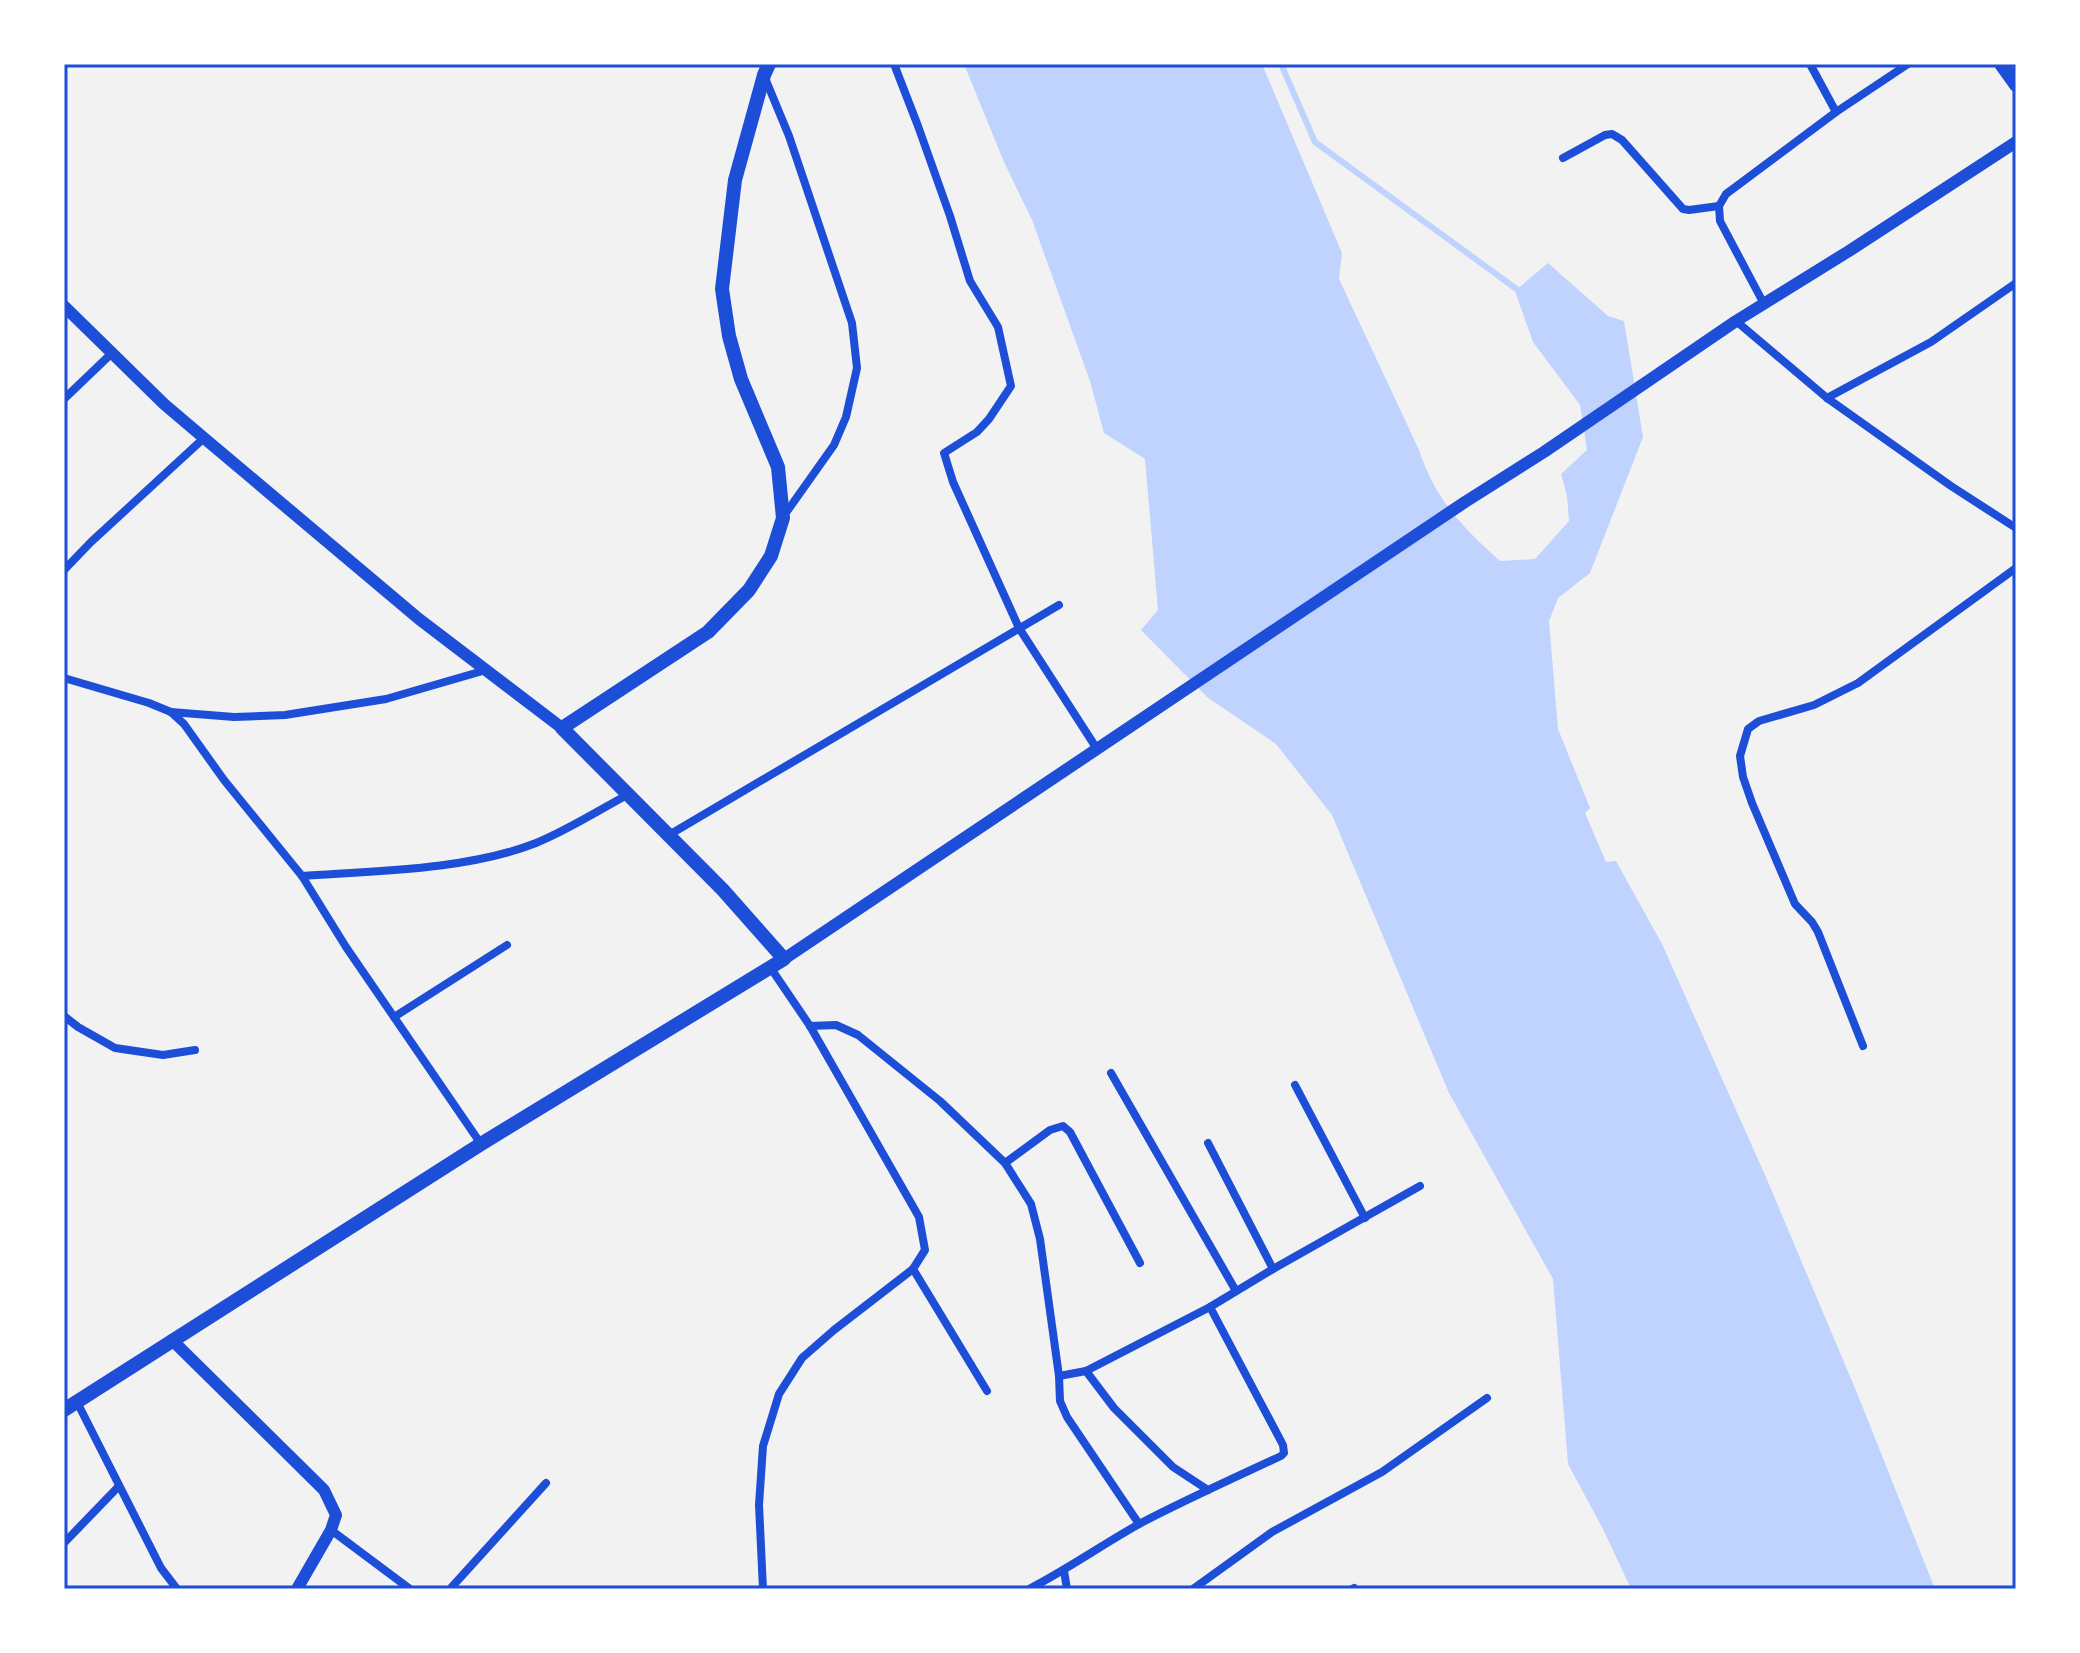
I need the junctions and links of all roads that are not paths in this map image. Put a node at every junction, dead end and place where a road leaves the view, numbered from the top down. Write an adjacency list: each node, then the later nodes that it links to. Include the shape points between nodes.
1 (894, 64): 24 (street, via 970,281 998,327 1011,386 977,432 944,453)
2 (1810, 64): 7 (street)
3 (1908, 64): 7 (street)
4 (2008, 66): 6 (main road)
5 (767, 70): 19 (main road, via 735,180 722,289 741,379 778,467); 19 (street, via 852,323 857,368 834,445)
6 (2016, 85)
7 (1836, 112): 10 (street, via 1726,194)
8 (2016, 142): 12 (street)
9 (1563, 158): 10 (street, via 1612,134 1683,209)
10 (1719, 206): 12 (street, via 1720,221)
11 (2016, 283): 16 (street, via 1931,342)
12 (1764, 304): 14 (street)
13 (64, 306): 15 (street)
14 (1736, 321): 16 (street); 29 (street)
15 (112, 353): 17 (street); 18 (street)
16 (1827, 398): 20 (street)
17 (64, 399)
18 (204, 438): 22 (street); 25 (street)
19 (783, 518): 28 (main road, via 771,556 749,590 708,632)
20 (2016, 528)
21 (2016, 568): 39 (street, via 1858,683 1814,705 1759,721 1743,741 1743,777 1752,803 1795,904 1818,932)
22 (64, 570)
23 (1059, 605): 24 (street)
24 (1019, 628): 29 (street); 31 (street)
25 (486, 670): 27 (street, via 386,699 285,715); 28 (street)
26 (64, 678): 27 (street)
27 (171, 712): 32 (street)
28 (562, 728): 30 (main road)
29 (1097, 749): 34 (street)
30 (629, 794): 31 (main road); 32 (street, via 536,843 485,858)
31 (669, 835): 34 (main road)
32 (302, 876): 37 (street)
33 (507, 945): 37 (street)
34 (784, 959): 35 (main road)
35 (770, 967): 38 (street); 44 (main road)
36 (64, 1016): 40 (street, via 115,1048 163,1055)
37 (394, 1017): 44 (street)
38 (810, 1026): 45 (street, via 836,1025 858,1035 940,1101); 49 (street, via 919,1217 925,1250)
39 (1863, 1046)
40 (195, 1050)
41 (1111, 1073): 51 (street)
42 (1295, 1085): 47 (street)
43 (1208, 1143): 50 (street)
44 (481, 1144): 53 (main road)
45 (1005, 1163): 48 (street, via 1063,1126); 55 (street, via 1031,1204 1040,1239)
46 (1420, 1186): 47 (street)
47 (1365, 1218): 50 (street)
48 (1140, 1263)
49 (913, 1269): 56 (street); 70 (street, via 802,1358 779,1394 763,1446)
50 (1273, 1269): 51 (street)
51 (1236, 1291): 52 (street)
52 (1210, 1307): 54 (street); 61 (street, via 1284,1453)
53 (172, 1340): 58 (main road); 63 (street, via 324,1490 336,1515)
54 (1086, 1371): 55 (street); 61 (street, via 1114,1408 1173,1467)
55 (1059, 1376): 62 (street, via 1067,1417)
56 (987, 1391)
57 (1487, 1398): 73 (street, via 1382,1472 1272,1532)
58 (68, 1404): 60 (street)
59 (546, 1483): 69 (street)
60 (119, 1486): 64 (street); 66 (street)
61 (1208, 1490): 62 (street)
62 (1139, 1524): 65 (street)
63 (331, 1530): 67 (street); 68 (street)
64 (64, 1543)
65 (1064, 1571): 71 (street); 72 (street)
66 (177, 1589)
67 (297, 1589)
68 (410, 1589)
69 (450, 1589)
70 (763, 1589)
71 (1029, 1589)
72 (1067, 1589)
73 (1193, 1589)

